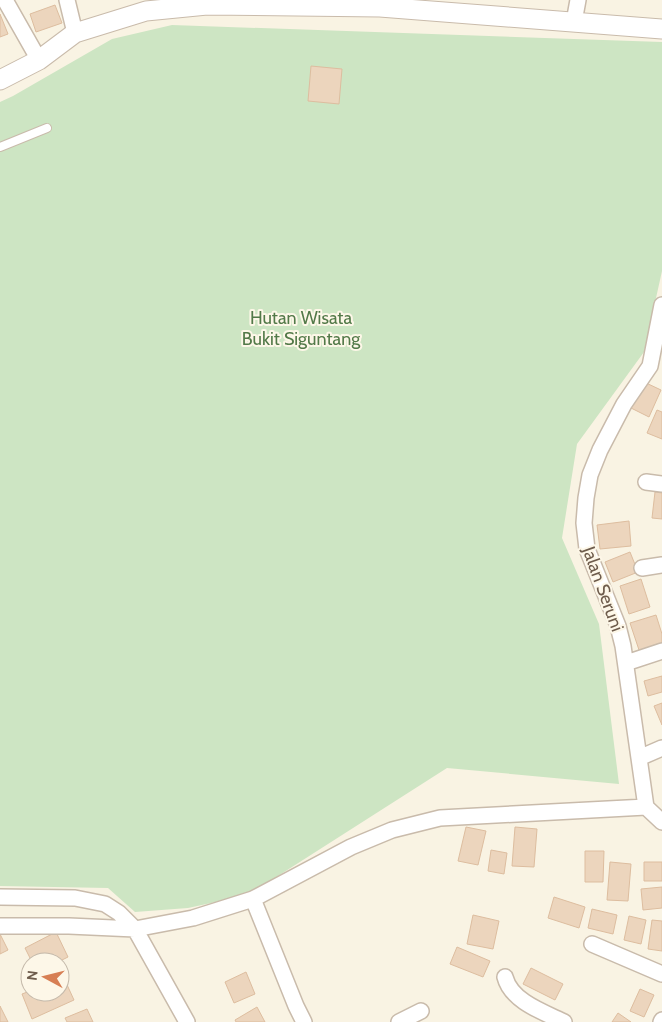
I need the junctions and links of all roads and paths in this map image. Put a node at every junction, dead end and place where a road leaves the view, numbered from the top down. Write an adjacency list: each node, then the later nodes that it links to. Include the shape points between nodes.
1 (5, 0): 10 (street)
2 (67, 0): 9 (street)
3 (578, 0): 7 (street)
4 (207, 2): 5 (street); 6 (street)
5 (146, 6): 9 (street)
6 (451, 7): 7 (street)
7 (574, 22): 8 (street)
8 (662, 29)
9 (75, 33): 10 (street)
10 (39, 60): 11 (street)
11 (0, 80)
12 (47, 128): 13 (lane)
13 (0, 147)
14 (662, 304): 15 (street, Jalan Seruni)
15 (656, 369): 21 (street, Jalan Seruni, via 624,404 600,450 586,498 587,549 618,626)
16 (646, 482): 17 (street)
17 (662, 484)
18 (662, 565): 19 (street)
19 (642, 568)
20 (662, 651): 21 (street)
21 (626, 663): 23 (street, Jalan Seruni)
22 (662, 748): 23 (street)
23 (639, 758): 24 (street, Jalan Seruni)
24 (646, 807): 25 (street); 27 (street, via 440,818 392,830 351,847)
25 (662, 822)
26 (0, 897): 29 (street, via 75,898 105,904)
27 (252, 899): 29 (street, via 193,918); 35 (street)
28 (0, 926): 29 (street)
29 (135, 929): 34 (street)
30 (592, 944): 31 (street)
31 (662, 974)
32 (505, 977): 37 (street, via 507,986 518,997)
33 (421, 1011): 36 (street)
34 (187, 1022)
35 (304, 1022)
36 (399, 1022)
37 (564, 1022)

